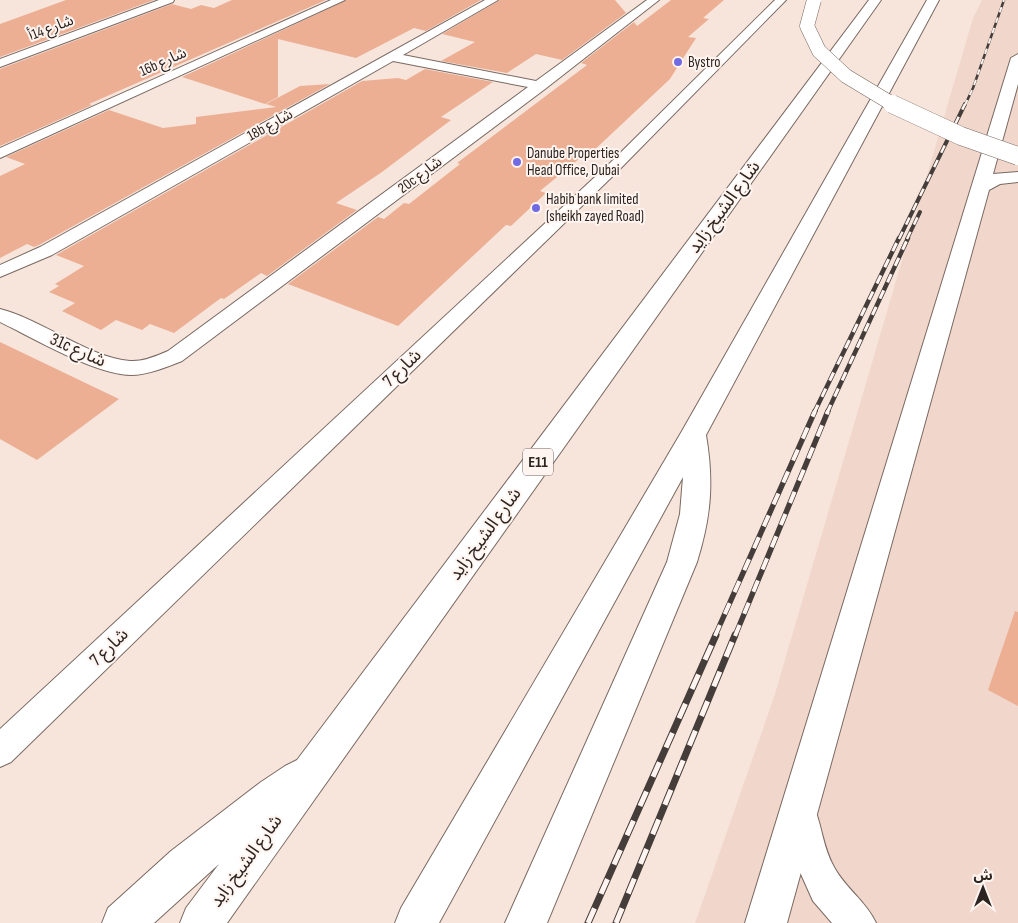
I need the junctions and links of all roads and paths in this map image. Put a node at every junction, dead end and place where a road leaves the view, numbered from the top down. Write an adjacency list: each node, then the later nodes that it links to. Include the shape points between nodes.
1 (169, 0): 11 (street, شارع 14أ)
2 (340, 0): 13 (street, 16b شارع)
3 (493, 0): 9 (street, 18b شارع)
4 (654, 0): 12 (street, 20c شارع)
5 (781, 0): 23 (street, شارع 7, via 615,166)
6 (814, 0): 14 (main road, bridge, via 807,17 809,33 823,54 850,78 924,120)
7 (933, 0): 22 (main road)
8 (868, 4): 24 (main road, شارع الشيخ زايد / E11)
9 (395, 55): 12 (street); 17 (street, 18b شارع)
10 (1018, 58): 16 (main road, via 1007,124)
11 (0, 63)
12 (537, 88): 21 (street, 20c شارع)
13 (0, 154)
14 (1018, 156)
15 (1018, 177): 16 (main road, via 996,179)
16 (980, 187): 25 (main road)
17 (46, 250): 18 (street, 18b شارع); 19 (street, 18b شارع)
18 (0, 272)
19 (0, 279)
20 (0, 314): 21 (street, 31c شارع, via 119,367 147,366)
21 (186, 349)
22 (692, 435): 28 (main road); 29 (main road, via 698,468 698,498 682,562)
23 (7, 743)
24 (315, 766): 26 (main road, via 207,848); 27 (main road, شارع الشيخ زايد / E11)
25 (800, 811): 30 (main road); 31 (street, via 806,847 814,866 826,888)
26 (123, 923)
27 (201, 923)
28 (416, 923)
29 (526, 923)
30 (766, 923)
31 (857, 923)

